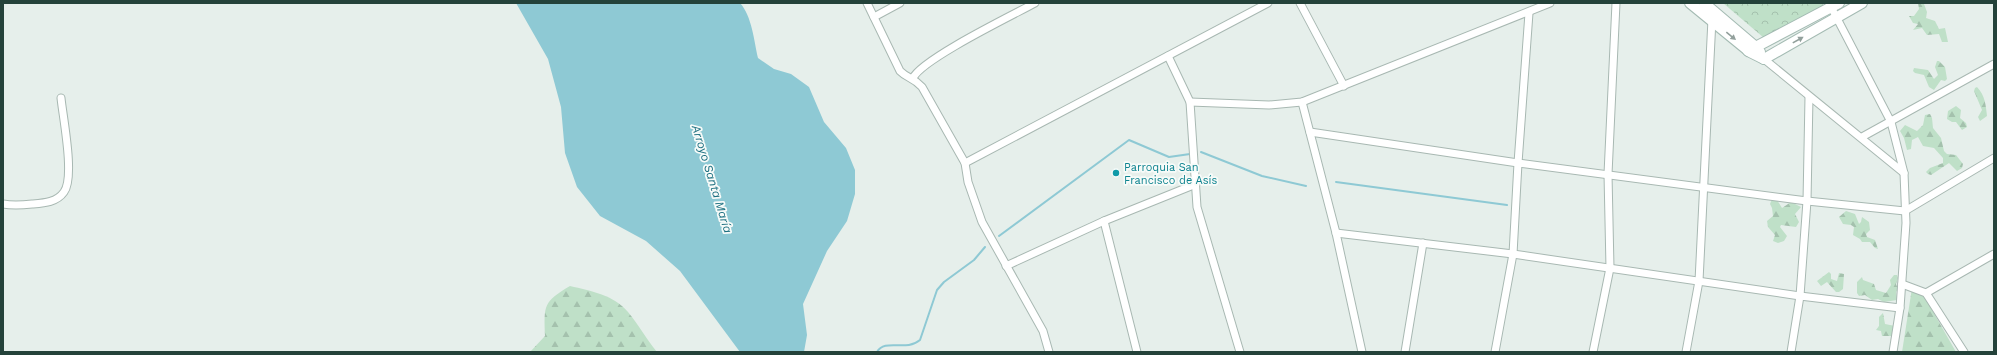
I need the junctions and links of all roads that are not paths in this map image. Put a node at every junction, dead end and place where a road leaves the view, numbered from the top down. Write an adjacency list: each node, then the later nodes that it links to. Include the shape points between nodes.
1 (867, 3): 14 (street)
2 (900, 3): 14 (street)
3 (1035, 3): 20 (street, via 942,54 921,67)
4 (1268, 3): 17 (street)
5 (1300, 3): 21 (street)
6 (1550, 3): 12 (street)
7 (1616, 3): 33 (street)
8 (1690, 3): 13 (street)
9 (1704, 3): 13 (street)
10 (1862, 3): 15 (street)
11 (1833, 4): 15 (street); 16 (street)
12 (1529, 12): 21 (street); 31 (street)
13 (1712, 16): 16 (street); 35 (street)
14 (874, 17): 20 (street, via 900,71 905,76)
15 (1837, 18): 18 (street, one-way to 15); 26 (street)
16 (1753, 49): 18 (street)
17 (1168, 56): 24 (street); 30 (street)
18 (1764, 59): 22 (street)
19 (1994, 64): 26 (street)
20 (913, 78): 30 (street, via 932,103)
21 (1344, 86): 25 (street)
22 (1809, 97): 28 (street); 36 (street)
23 (61, 98): 37 (street, via 69,168 64,192 58,199 48,203 13,206)
24 (1190, 102): 25 (street, via 1269,105); 34 (street)
25 (1302, 102): 27 (street)
26 (1891, 122): 28 (street); 32 (street)
27 (1310, 132): 31 (street); 40 (street)
28 (1862, 137): 32 (street)
29 (1994, 158): 38 (street)
30 (965, 163): 44 (street, via 976,209)
31 (1518, 163): 33 (street); 42 (street)
32 (1904, 173): 38 (street)
33 (1608, 174): 35 (street); 45 (street)
34 (1196, 184): 39 (street); 53 (street, via 1198,207)
35 (1703, 186): 36 (street); 46 (street)
36 (1808, 201): 38 (street); 49 (street)
37 (3, 204)
38 (1905, 211): 47 (street)
39 (1104, 221): 44 (street); 52 (street)
40 (1336, 233): 41 (street); 54 (street)
41 (1423, 243): 42 (street); 55 (street)
42 (1513, 254): 45 (street); 56 (street)
43 (1994, 254): 48 (street)
44 (1006, 266): 51 (street, via 1043,332)
45 (1610, 268): 46 (street); 57 (street)
46 (1699, 281): 49 (street); 58 (street)
47 (1902, 284): 48 (street); 50 (street)
48 (1926, 293): 61 (street)
49 (1800, 296): 50 (street); 59 (street)
50 (1900, 308): 60 (street)
51 (1049, 352)
52 (1137, 352)
53 (1240, 352)
54 (1362, 352)
55 (1405, 352)
56 (1495, 352)
57 (1593, 352)
58 (1686, 352)
59 (1790, 352)
60 (1893, 352)
61 (1964, 352)

